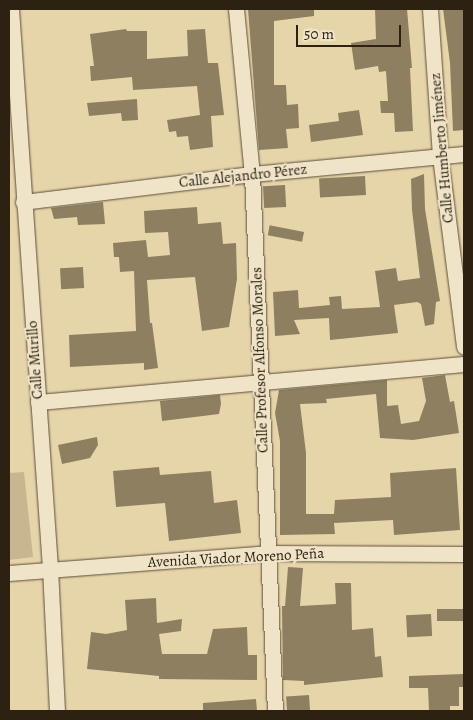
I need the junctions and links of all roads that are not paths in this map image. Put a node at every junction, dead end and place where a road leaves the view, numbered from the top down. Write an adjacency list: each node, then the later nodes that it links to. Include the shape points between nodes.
1 (13, 9): 7 (street, Calle Murillo)
2 (236, 9): 6 (street, Calle Profesor Alfonso Morales)
3 (430, 9): 5 (street, Calle Humberto Jiménez)
4 (464, 154): 5 (street, Calle Alejandro Pérez)
5 (440, 156): 6 (street, Calle Alejandro Pérez); 8 (street, Calle Humberto Jiménez)
6 (252, 174): 7 (street, Calle Alejandro Pérez); 10 (street, Calle Profesor Alfonso Morales)
7 (23, 202): 11 (street, Calle Murillo)
8 (464, 346)
9 (464, 364): 10 (street)
10 (262, 383): 11 (street); 12 (street, Calle Profesor Alfonso Morales)
11 (38, 402): 14 (street, Calle Murillo)
12 (267, 553): 13 (street, Avenida Viador Moreno Peña); 14 (street, Avenida Viador Moreno Peña); 17 (street, Calle Profesor Alfonso Morales)
13 (464, 554)
14 (50, 568): 15 (street, Avenida Viador Moreno Peña); 16 (street, Calle Murillo)
15 (9, 573)
16 (57, 711)
17 (275, 711)

